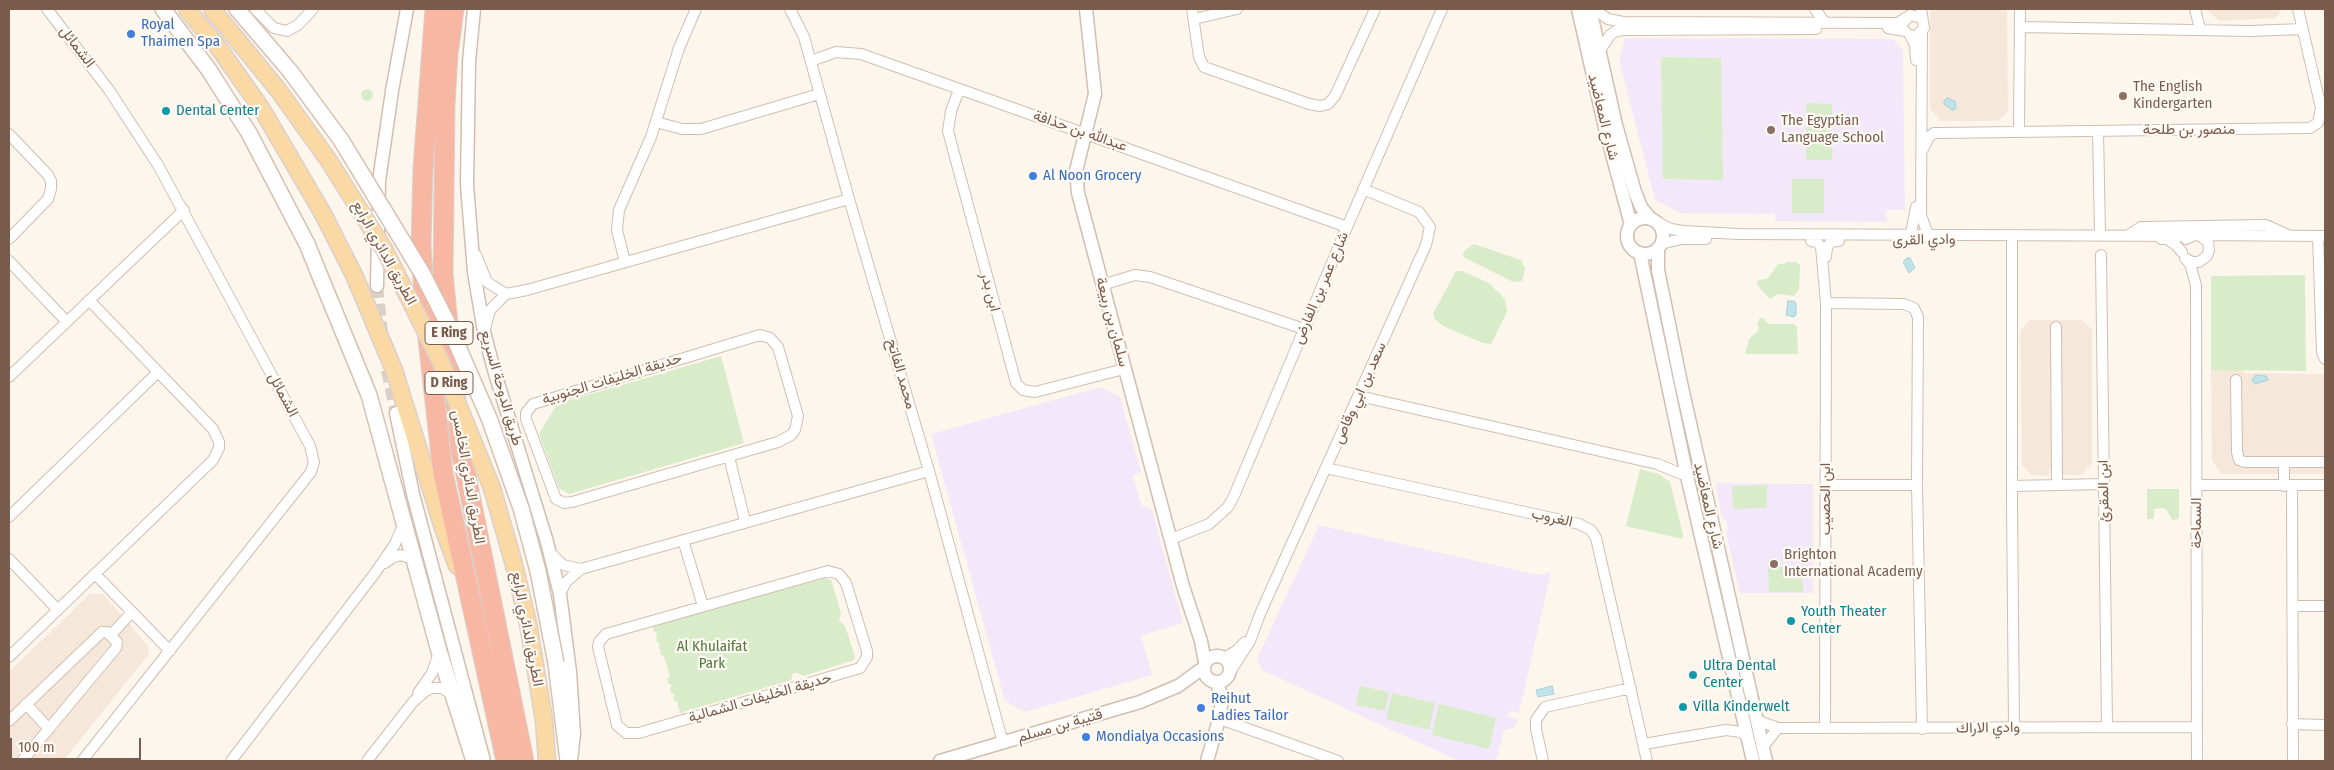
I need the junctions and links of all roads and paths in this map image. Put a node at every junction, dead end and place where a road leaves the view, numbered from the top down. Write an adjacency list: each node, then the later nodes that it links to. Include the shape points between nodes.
1 (46, 9): 49 (street, الشمائل, via 125,114)
2 (163, 9): 109 (main road, via 236,112 306,244 369,395)
3 (187, 9): 119 (main road, D Ring, via 260,108 322,212 354,275 394,370)
4 (212, 9): 166 (main road, الطريق الدائري الرابع / D Ring, bridge, via 279,90 329,161 384,249 440,360 492,488 513,561 528,623)
5 (238, 9): 167 (main road, الطريق الدائري الرابع / D Ring, bridge, via 290,71 341,140 422,273 449,326 489,418 538,571)
6 (255, 9): 7 (street, via 274,28 287,31 298,25)
7 (313, 9)
8 (408, 9): 76 (street, via 378,181)
9 (435, 9): 119 (highway, الطريق الدائري الخامس / E Ring, via 423,168 425,313 443,473)
10 (454, 9): 165 (highway, الطريق الدائري الخامس / E Ring, via 444,105 443,274 461,452)
11 (474, 9): 58 (street, طريق الدوحة السريع, via 469,62)
12 (696, 9): 40 (street, via 679,48)
13 (790, 9): 36 (street, محمد الفاتح)
14 (1086, 9): 43 (street, سلمان بن ربيعة, via 1095,94)
15 (1237, 9): 26 (street)
16 (1375, 9): 26 (street, via 1334,96 1328,104 1320,106 1204,67 1199,58)
17 (1442, 9): 47 (street, شارع عمر بن الفارض)
18 (1578, 9): 51 (street, شارع المعاضيد)
19 (1592, 9): 28 (street, via 1608,19 1623,22); 35 (street, شارع المعاضيد)
20 (1809, 9): 28 (street)
21 (1815, 9): 29 (street)
22 (2020, 9): 30 (street)
23 (2195, 9): 32 (street)
24 (2298, 9): 31 (street, منصور بن طلحة)
25 (1921, 13): 27 (street); 33 (street)
26 (1193, 14)
27 (1909, 14): 29 (street, via 1898,23); 34 (street, via 1902,24)
28 (1801, 22): 29 (street)
29 (1825, 23)
30 (2020, 27): 32 (street); 41 (street)
31 (2302, 29): 32 (street); 42 (street, منصور بن طلحة, via 2321,108 2320,119 2315,126 2295,130)
32 (2200, 30)
33 (1922, 31): 34 (street, via 1916,35); 39 (street)
34 (1907, 33): 35 (street, via 1887,28 1625,30 1610,35); 60 (street, via 1916,51 1916,217)
35 (1601, 49): 50 (street, شارع المعاضيد, via 1616,125 1636,192 1641,207)
36 (811, 60): 37 (street, عبدالله بن حذافة, via 836,52 861,54); 38 (street, محمد الفاتح)
37 (959, 90): 43 (street, عبدالله بن حذافة); 85 (street, ابن بدر, via 948,131 1016,383 1023,390 1035,392)
38 (819, 94): 40 (street, via 701,129 682,129); 48 (street, محمد الفاتح)
39 (1922, 115): 44 (street); 46 (street)
40 (656, 122): 72 (street, via 619,210 617,230)
41 (2019, 131): 42 (street, منصور بن طلحة); 44 (street, منصور بن طلحة)
42 (2098, 131): 53 (street)
43 (1084, 132): 52 (street, عبدالله بن حذافة); 75 (street, سلمان بن ربيعة, via 1076,183)
44 (1940, 133): 46 (street, via 1929,137)
45 (9, 134): 63 (street, via 51,181 48,199)
46 (1922, 149): 61 (street, via 1921,215)
47 (1363, 189): 52 (street, شارع عمر بن الفارض); 89 (street, سعد بن ابي وقاص, via 1419,212 1430,227 1426,245)
48 (849, 199): 72 (street); 97 (street, محمد الفاتح)
49 (184, 210): 78 (street); 128 (street, الشمائل, via 310,446 314,462 311,472)
50 (1653, 220): 51 (street, via 1640,219); 60 (street, وادي القرى, via 1671,229 1693,232); 66 (street, via 1663,232)
51 (1631, 225): 67 (street, via 1628,239 1633,249)
52 (1347, 227): 82 (street, شارع عمر بن الفارض)
53 (2100, 234): 54 (street, وادي القرى); 62 (street, وادي القرى)
54 (2130, 234): 55 (street, وادي القرى); 57 (street, وادي القرى, via 2141,227 2266,225)
55 (2195, 235): 56 (street, وادي القرى); 68 (street, via 2208,242); 70 (street, via 2183,242)
56 (2234, 235): 57 (street, وادي القرى); 68 (street)
57 (2289, 235): 59 (street, وادي القرى)
58 (470, 236): 77 (street, via 487,282); 83 (street, طريق الدوحة السريع)
59 (2322, 236): 84 (street, via 2322,353)
60 (1910, 237): 61 (street, وادي القرى); 65 (street, وادي القرى)
61 (1929, 237): 62 (street, وادي القرى)
62 (2012, 237): 70 (street, وادي القرى, via 2167,239); 104 (street)
63 (9, 239)
64 (1811, 241): 65 (street, وادي القرى); 66 (street, وادي القرى, via 1681,239); 73 (street, ابن الحصيب, via 1821,247)
65 (1839, 242): 73 (street, ابن الحصيب, via 1831,242 1827,247)
66 (1660, 246): 67 (street, via 1648,254); 142 (street, شارع المعاضيد, via 1658,270)
67 (1640, 253): 91 (street, شارع المعاضيد)
68 (2207, 254): 70 (street, via 2195,263); 74 (street, السماحة)
69 (2101, 255): 100 (street, ابن المقرئ)
70 (2184, 255): 74 (street, السماحة)
71 (9, 261): 80 (street)
72 (625, 262): 77 (street)
73 (1825, 270): 79 (street, ابن الحصيب)
74 (2196, 284): 103 (street, السماحة)
75 (1102, 285): 82 (street, via 1135,275 1150,277); 85 (street, سلمان بن ربيعة)
76 (377, 286)
77 (506, 294): 83 (street, via 490,310)
78 (89, 300): 80 (street); 86 (street)
79 (1826, 303): 101 (street, ابن الحصيب); 102 (street, via 1896,303 1909,305 1917,311)
80 (66, 322): 87 (street)
81 (2056, 327): 99 (street)
82 (1304, 329): 110 (street, شارع عمر بن الفارض, via 1228,507 1209,524)
83 (484, 332): 112 (street, طريق الدوحة السريع)
84 (2325, 359)
85 (1124, 369): 110 (street, سلمان بن ربيعة)
86 (158, 372): 107 (street); 117 (street, via 213,429 219,448 213,460)
87 (9, 377)
88 (2236, 380): 93 (street, via 2238,458 2245,462)
89 (1359, 396): 95 (street); 96 (street, سعد بن ابي وقاص)
90 (396, 413): 163 (street, via 413,494)
91 (1681, 448): 95 (street, via 1674,460); 98 (street, شارع المعاضيد)
92 (728, 456): 92 (street, حديقة الخليفات الجنوبية, via 785,439 795,430 798,416 778,347 765,336 726,344 560,394 533,404 526,413 527,425 554,495 564,503); 108 (street)
93 (2284, 462): 94 (street); 105 (street)
94 (2325, 462)
95 (1657, 464): 98 (street)
96 (1326, 468): 126 (street, سعد بن ابي وقاص); 136 (street, الغروب, via 1586,526 1596,538)
97 (929, 471): 108 (street); 155 (street, محمد الفاتح)
98 (1686, 476): 140 (street, شارع المعاضيد)
99 (2057, 484): 100 (street); 104 (street)
100 (2104, 484): 147 (street, ابن المقرئ)
101 (1826, 485): 102 (street); 150 (street, ابن الحصيب)
102 (1917, 485): 151 (street)
103 (2196, 485): 105 (street); 148 (street, السماحة)
104 (2012, 486): 146 (street)
105 (2288, 486): 106 (street); 121 (street)
106 (2325, 486)
107 (9, 517)
108 (745, 522): 111 (street)
109 (404, 523): 114 (main road); 116 (street, via 395,544)
110 (1171, 538): 125 (street, سلمان بن ربيعة)
111 (683, 540): 115 (street); 120 (street)
112 (549, 551): 115 (street, via 562,565); 118 (street, طريق الدوحة السريع)
113 (9, 559): 123 (street)
114 (414, 559): 116 (street, via 396,556); 129 (main road)
115 (581, 569): 118 (street, via 566,582)
116 (375, 573): 160 (street)
117 (95, 574): 123 (street); 124 (street)
118 (560, 594): 167 (street, طريق الدوحة السريع, via 574,734)
119 (471, 606): 164 (highway, D Ring)
120 (703, 606): 120 (street, حديقة الخليفات الشمالية, via 602,637 599,652 615,718 621,730 639,733 854,671 867,657 846,583 834,572 822,572)
121 (2293, 606): 122 (street); 144 (street)
122 (2325, 606)
123 (58, 610): 130 (street)
124 (132, 612): 127 (street); 128 (street)
125 (1198, 630): 131 (street, سلمان بن ربيعة); 132 (street, سلمان بن ربيعة)
126 (1253, 631): 131 (street, via 1239,648); 133 (street, سعد بن ابي وقاص)
127 (110, 635): 139 (street, via 102,632); 152 (street, via 117,642 116,648)
128 (170, 651): 159 (street, الشمائل)
129 (439, 651): 137 (main road); 138 (street, via 432,674)
130 (9, 657)
131 (1221, 657): 132 (street, via 1210,657); 133 (street, via 1229,664)
132 (1204, 665): 134 (street, via 1205,675); 135 (street, قتيبة بن مسلم)
133 (1230, 672): 134 (street, via 1223,681); 141 (street, via 1226,704)
134 (1213, 681): 135 (street, قتيبة بن مسلم); 141 (street, via 1222,696)
135 (1178, 686): 155 (street, قتيبة بن مسلم, via 1130,705)
136 (1631, 688): 156 (street, الغروب); 171 (street, via 1545,707 1536,720)
137 (454, 696): 138 (street, via 442,688 432,688); 162 (main road)
138 (413, 702): 161 (street)
139 (26, 704): 143 (street); 152 (street)
140 (1741, 711): 153 (street); 154 (street, شارع المعاضيد)
141 (1220, 717): 169 (street); 170 (street)
142 (1756, 720): 149 (street, وادي الاراك); 157 (street, شارع المعاضيد)
143 (9, 722)
144 (2292, 724): 145 (street); 176 (street)
145 (2325, 725)
146 (2014, 727): 147 (street, وادي الاراك); 151 (street, وادي الاراك)
147 (2107, 727): 148 (street, وادي الاراك)
148 (2198, 727): 175 (street, السماحة)
149 (1778, 728): 150 (street, وادي الاراك); 157 (street)
150 (1825, 728): 151 (street, وادي الاراك)
151 (1922, 728)
152 (49, 729): 158 (street)
153 (1726, 730): 154 (street, via 1742,732); 156 (street)
154 (1747, 737): 173 (street, شارع المعاضيد)
155 (1003, 743): 168 (street, قتيبة بن مسلم)
156 (1644, 744): 172 (street, الغروب)
157 (1763, 746): 174 (street, شارع المعاضيد)
158 (22, 761)
159 (82, 761)
160 (231, 761)
161 (367, 761)
162 (474, 761)
163 (484, 761)
164 (506, 761)
165 (524, 761)
166 (548, 761)
167 (570, 761)
168 (940, 761)
169 (1207, 761)
170 (1338, 761)
171 (1543, 761)
172 (1647, 761)
173 (1753, 761)
174 (1766, 761)
175 (2197, 761)
176 (2292, 761)

